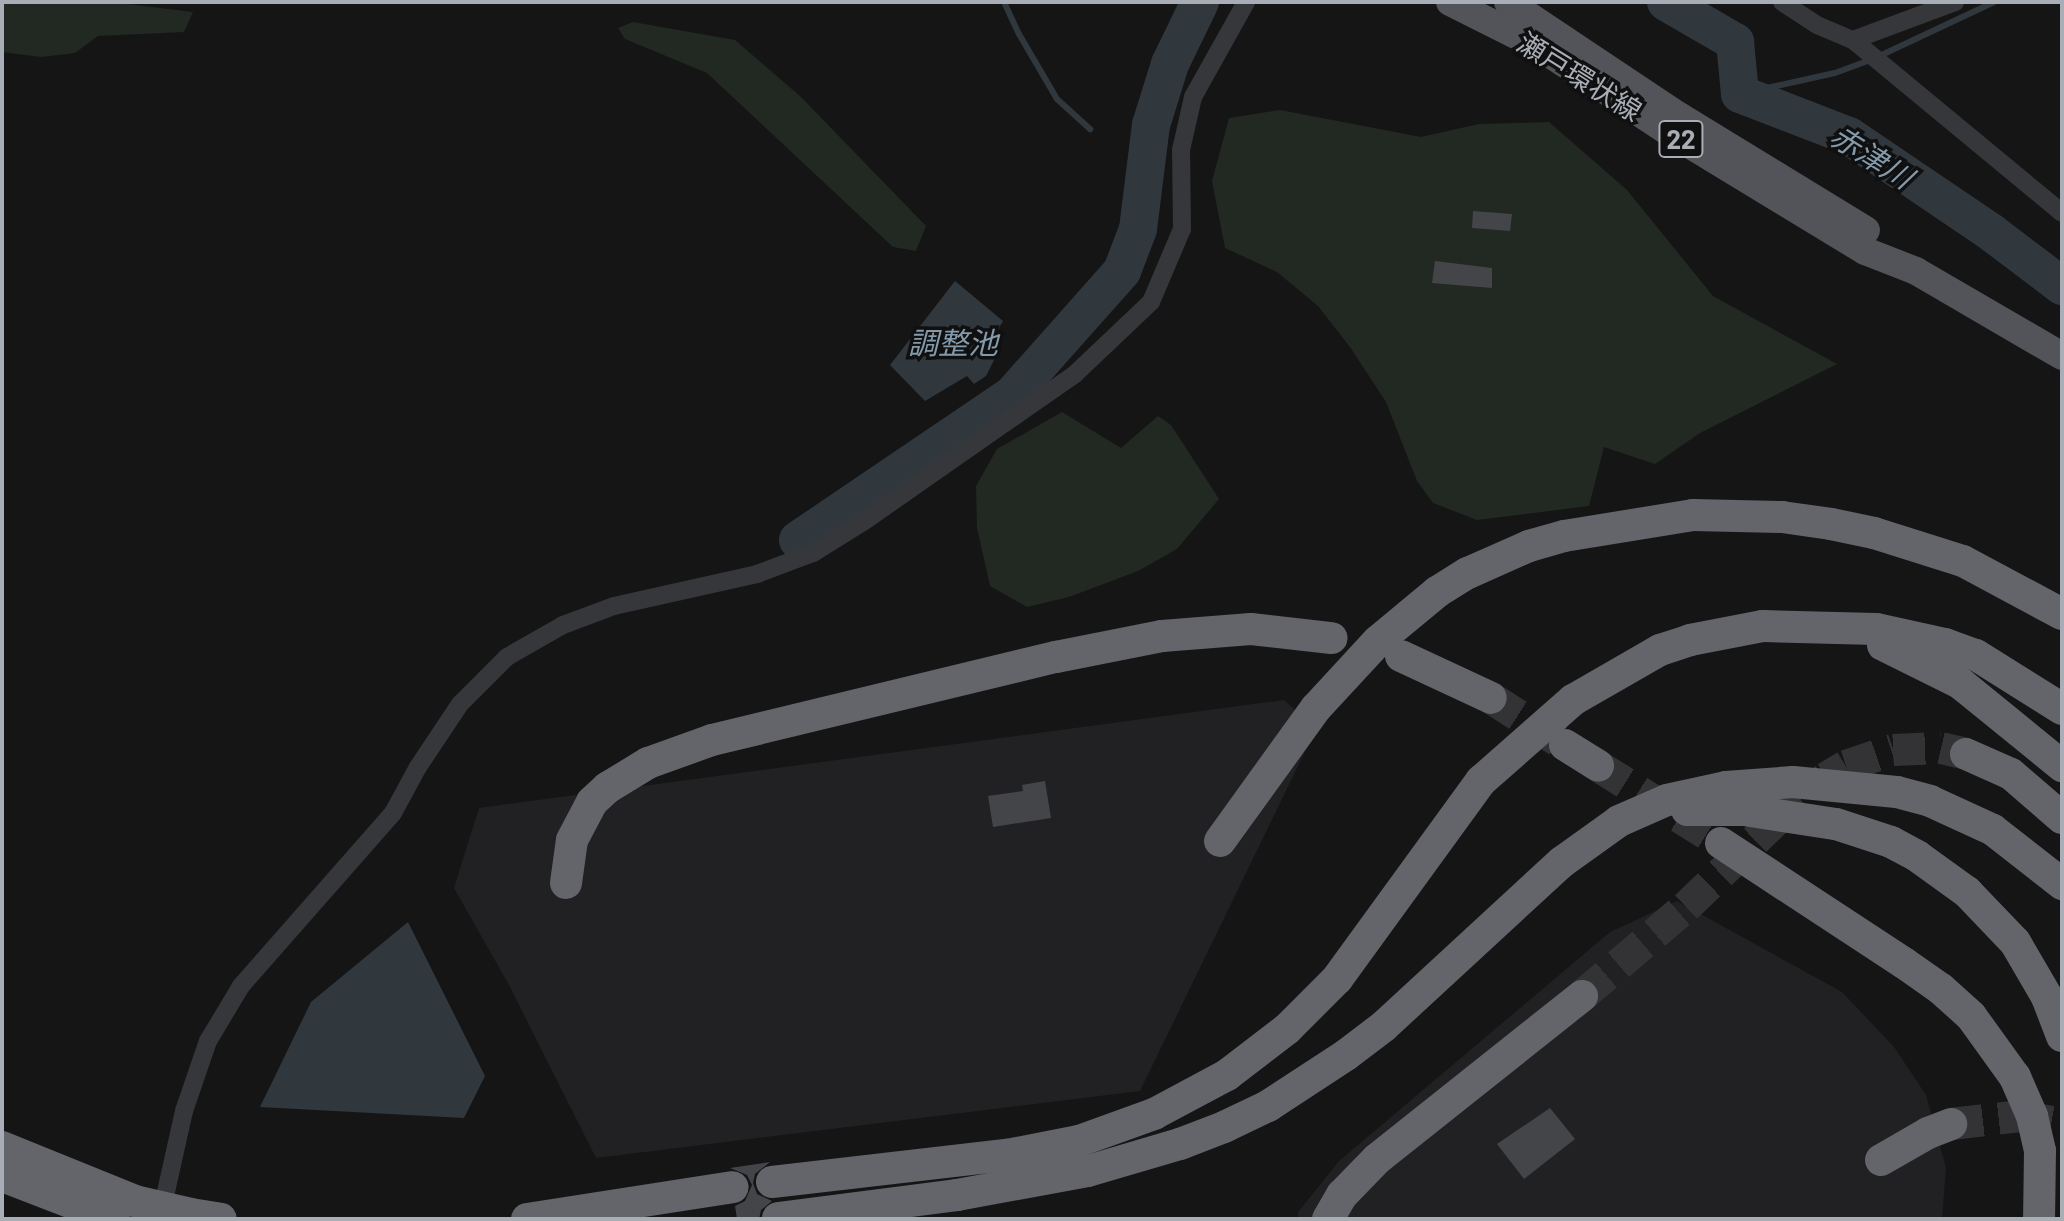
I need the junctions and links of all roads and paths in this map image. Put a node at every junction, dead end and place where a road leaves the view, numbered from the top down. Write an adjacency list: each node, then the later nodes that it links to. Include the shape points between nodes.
1 (1246, 2): 34 (street, via 1193,97 1181,150 1182,229 1151,302 1075,374 813,553 757,574 614,606 563,625 507,657 460,704 393,813 241,986 208,1041 188,1097)
2 (1450, 2): 8 (main road, 瀬戸環状線 / 22, via 1538,46 1865,251)
3 (1508, 2): 8 (main road, 瀬戸環状線 / 22, via 1679,116 1877,237)
4 (1782, 2): 6 (street)
5 (1955, 2): 6 (street)
6 (1858, 45): 7 (street)
7 (2062, 213)
8 (1916, 271): 9 (main road, 瀬戸環状線 / 22)
9 (2062, 356)
10 (2062, 614): 22 (highway, via 1963,561 1831,524 1693,515 1564,536 1468,573 1409,614 1316,708)
11 (1798, 625): 15 (highway, via 1876,629 1945,644 1986,661); 19 (highway, via 1867,639 1926,663 1998,712); 32 (highway, via 1727,632 1660,650 1602,680 1552,716 1456,811 1382,920 1313,1004 1258,1052 1191,1096 1117,1129 1046,1148)
12 (1331, 638): 24 (highway, via 1251,629 1162,636 712,740 648,763 592,802 572,840)
13 (1401, 656): 14 (highway)
14 (1491, 698)
15 (2062, 709)
16 (1565, 745): 18 (highway)
17 (1966, 754): 20 (highway, via 2011,774)
18 (1598, 766)
19 (2062, 766)
20 (2062, 818)
21 (1590, 840): 25 (highway, via 1641,810 1726,787 1793,782 1862,786 1930,801 1961,814 2024,851); 27 (highway, via 1643,818 1720,809 1821,821 1891,842 1942,872 1992,916 2032,968); 35 (highway, via 1359,1045 1268,1106 1224,1127 1088,1171 957,1195)
22 (1220, 841)
23 (1721, 843): 38 (highway, via 1904,963 1971,1016 2015,1077 2032,1116 2040,1151)
24 (566, 883)
25 (2062, 884)
26 (1582, 996): 37 (highway, via 1377,1159 1342,1195)
27 (2062, 1036)
28 (1951, 1124): 30 (highway)
29 (2, 1147): 34 (highway)
30 (1881, 1160)
31 (2, 1176): 34 (highway)
32 (772, 1182)
33 (733, 1187): 36 (highway)
34 (164, 1214)
35 (778, 1218)
36 (527, 1219)
37 (1328, 1219)
38 (2039, 1219)

